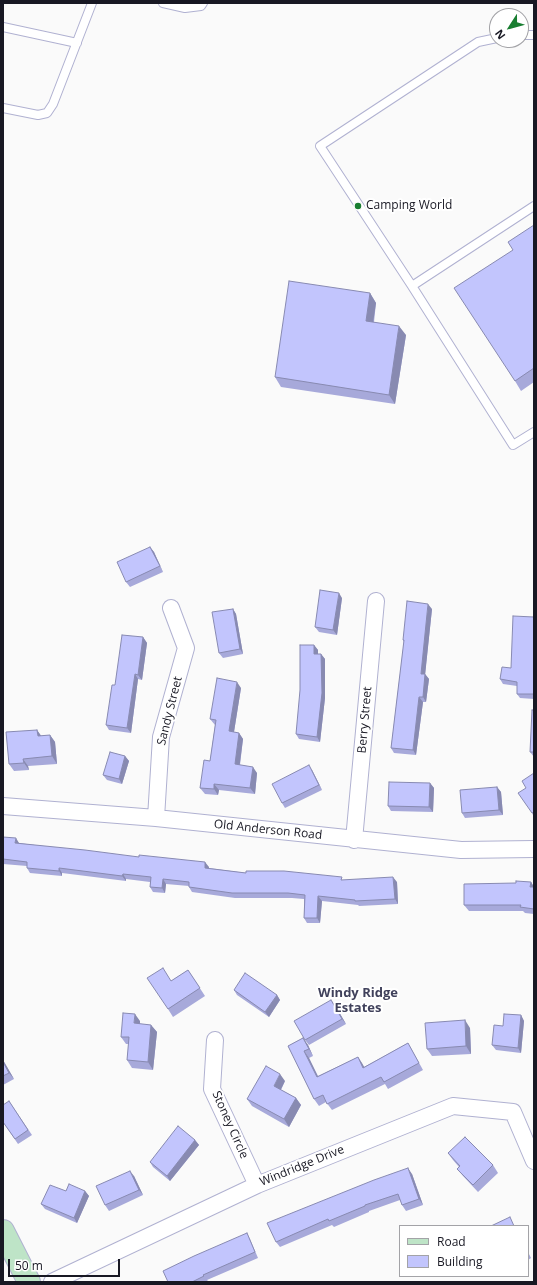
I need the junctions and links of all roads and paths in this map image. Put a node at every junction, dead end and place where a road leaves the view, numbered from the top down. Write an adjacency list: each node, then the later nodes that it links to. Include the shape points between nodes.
1 (92, 3): 6 (lane)
2 (163, 3): 3 (lane, via 185,8 200,6)
3 (203, 3)
4 (3, 27): 6 (lane)
5 (489, 40): 9 (lane, via 478,42 320,146)
6 (77, 43): 7 (lane, via 47,113 38,115)
7 (3, 108)
8 (534, 206): 9 (lane)
9 (412, 286): 10 (lane, via 513,444)
10 (534, 432)
11 (376, 601): 15 (street, Berry Street)
12 (170, 608): 14 (street, Sandy Street, via 186,648 161,737)
13 (3, 806): 14 (street, Old Anderson Road)
14 (156, 818): 15 (street, Old Anderson Road)
15 (354, 840): 16 (street, Old Anderson Road, via 461,850)
16 (534, 849)
17 (215, 1040): 19 (street, Stoney Circle, via 212,1089)
18 (534, 1161): 19 (street, Windridge Drive, via 513,1112 453,1106)
19 (257, 1185): 22 (street, Windridge Drive)
20 (3, 1232): 21 (street)
21 (29, 1282)
22 (52, 1282)

